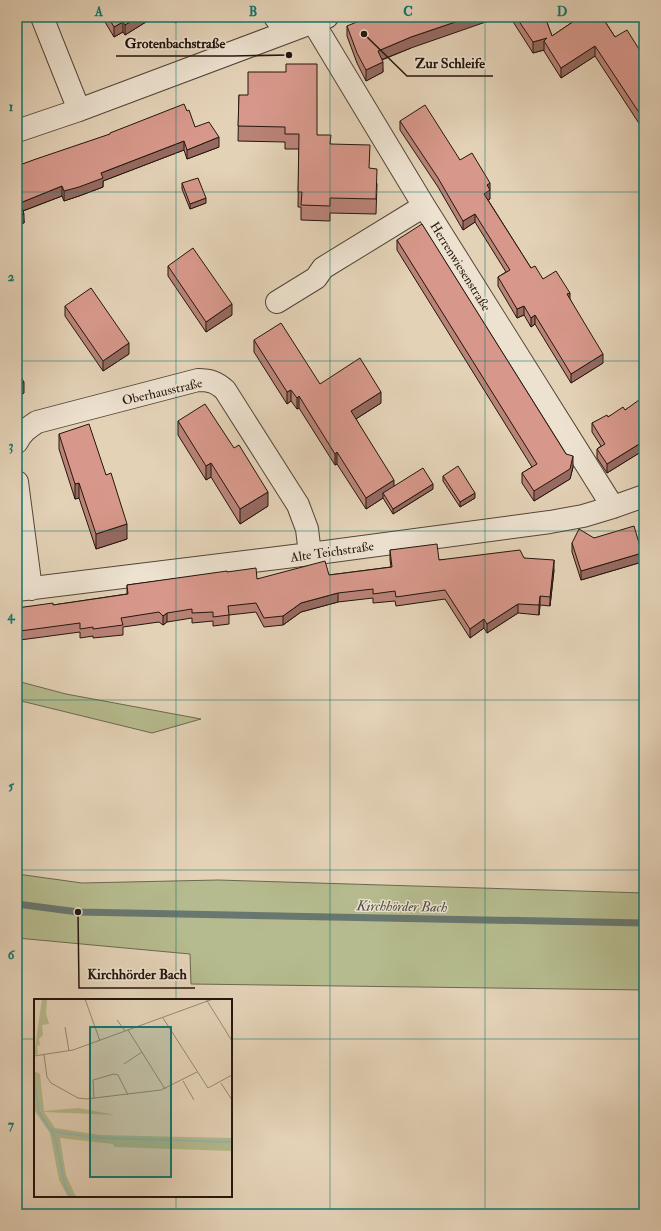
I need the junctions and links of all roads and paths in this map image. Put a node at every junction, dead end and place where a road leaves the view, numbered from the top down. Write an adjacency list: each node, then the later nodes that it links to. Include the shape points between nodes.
1 (42, 17): 4 (street)
2 (320, 19): 3 (street); 6 (street, Herrenwiesenstraße)
3 (280, 24): 4 (street)
4 (79, 110): 5 (street)
5 (17, 131)
6 (424, 206): 7 (street, via 323,268 316,278); 11 (street, Herrenwiesenstraße)
7 (277, 302)
8 (17, 442): 12 (street, Oberhausstraße, via 20,434 37,422 198,380 209,380 225,390 298,505 307,529)
9 (17, 482): 13 (street)
10 (644, 496): 11 (street, Alte Teichstraße)
11 (613, 507): 12 (street, Alte Teichstraße, via 550,522)
12 (310, 554): 13 (street, Alte Teichstraße)
13 (24, 589)

